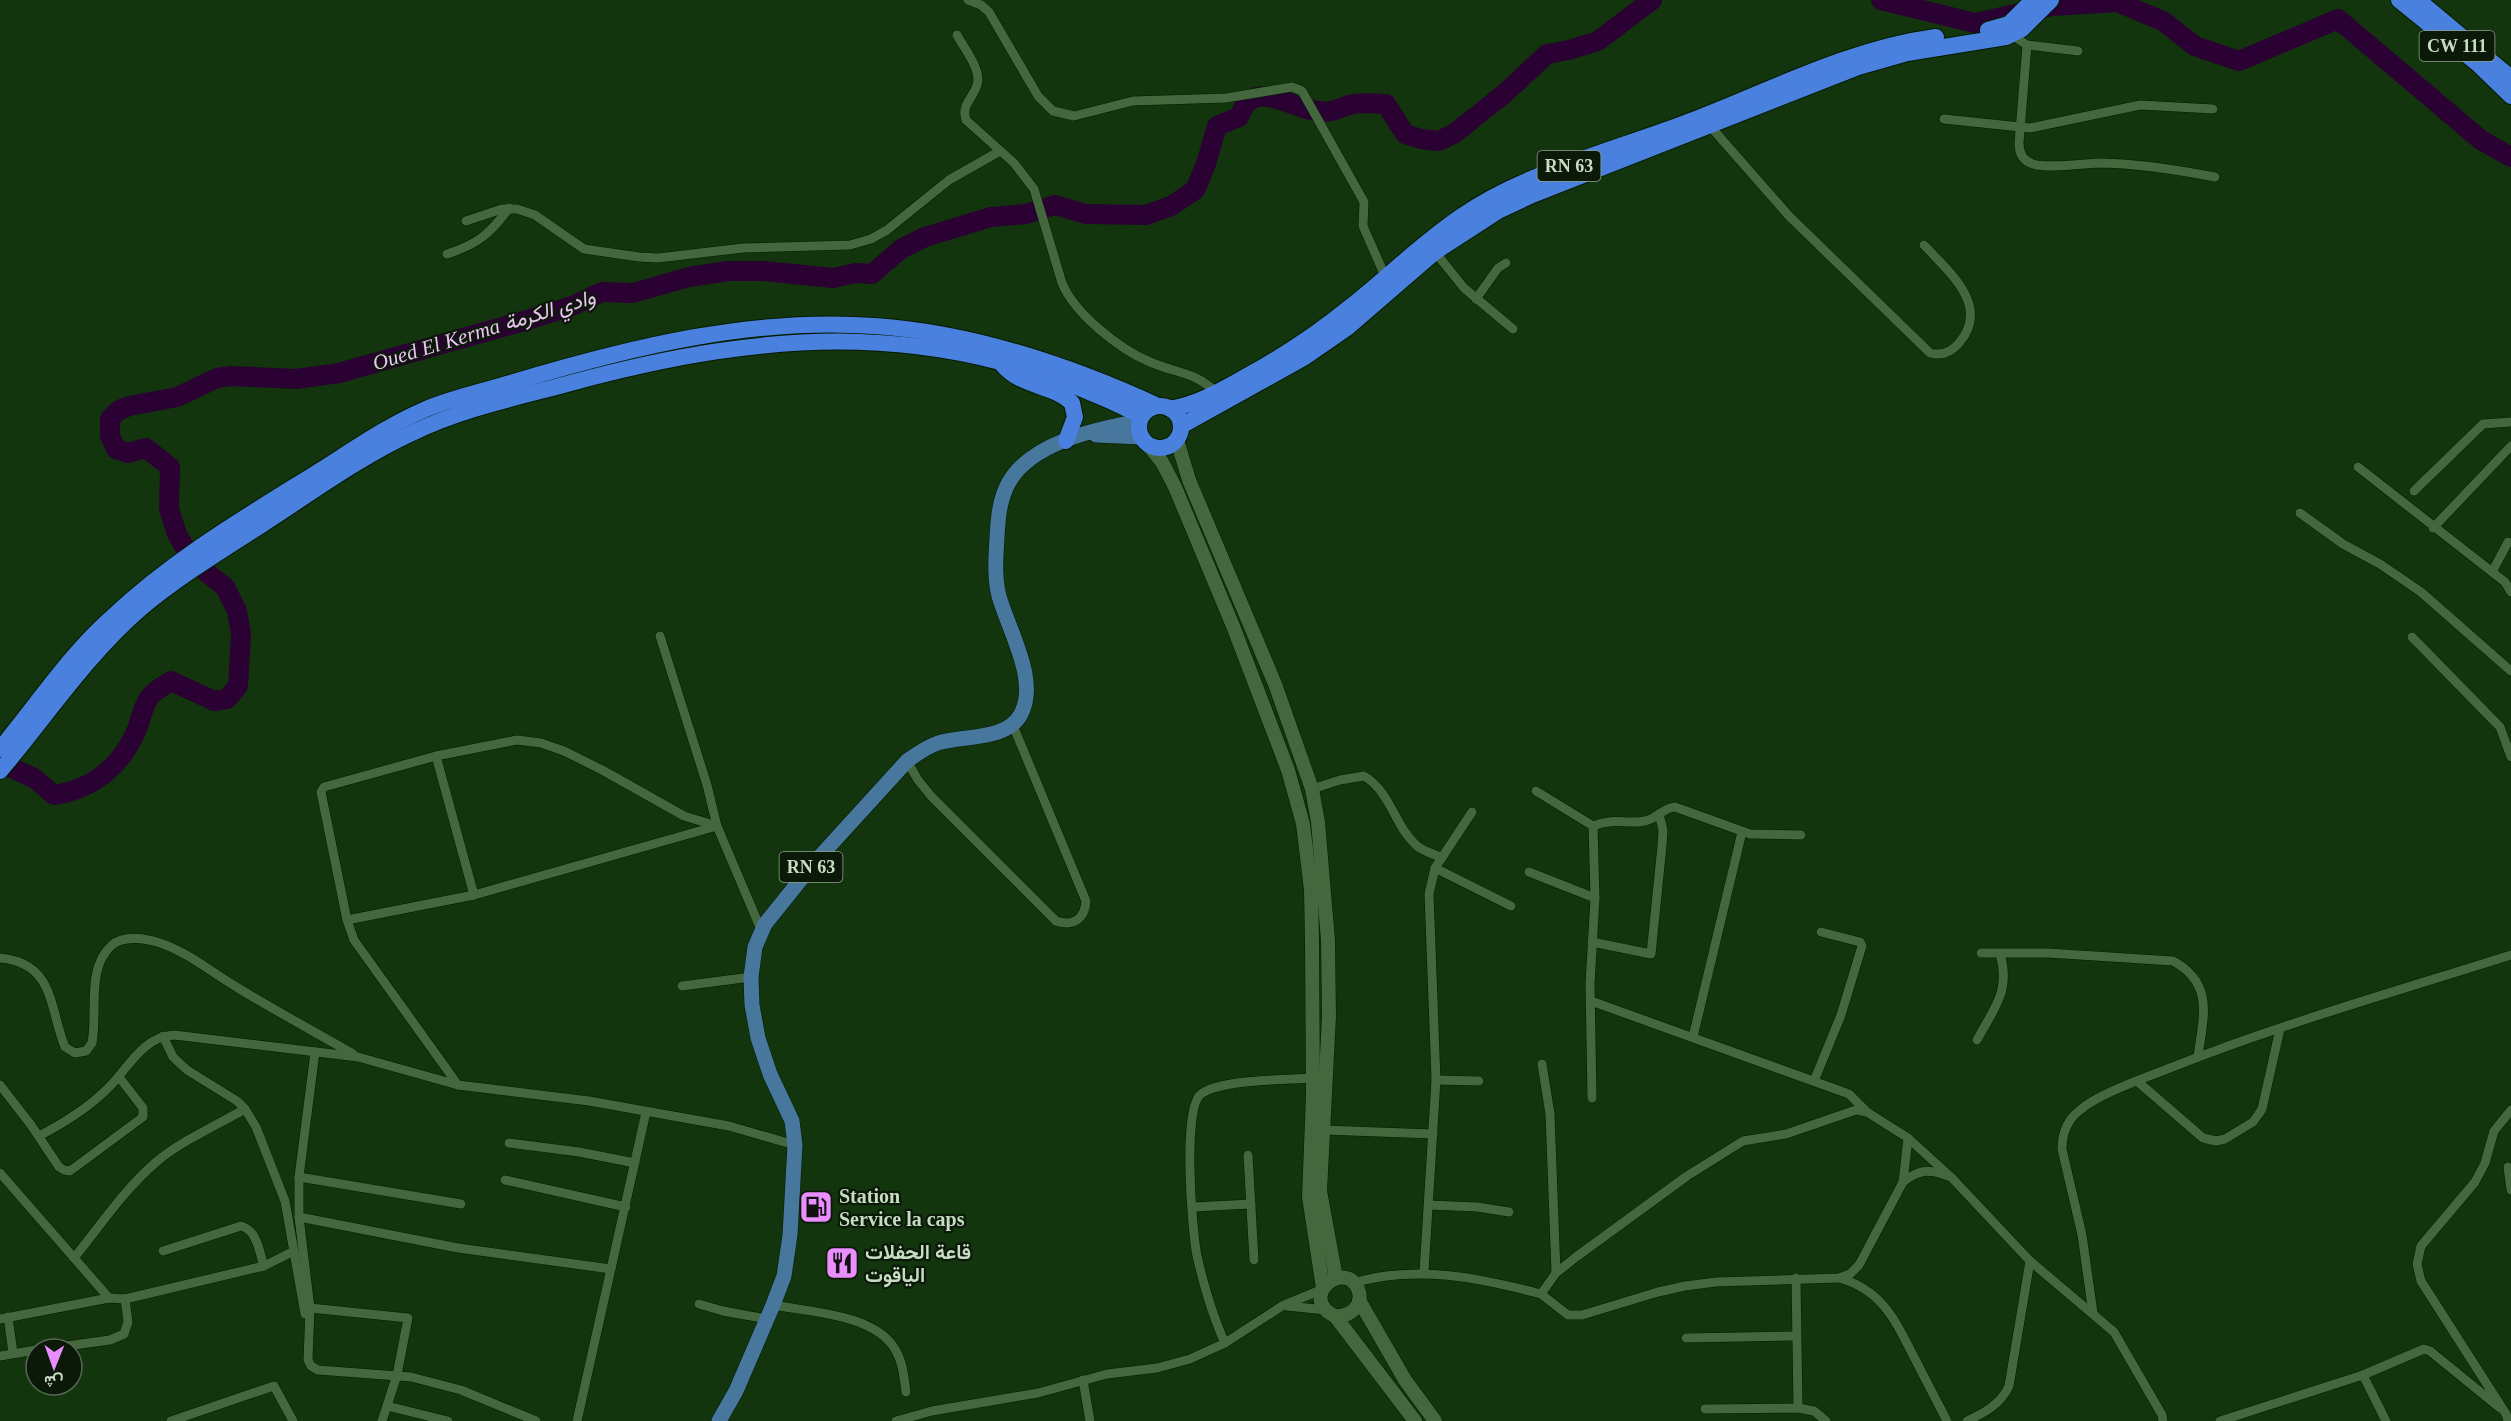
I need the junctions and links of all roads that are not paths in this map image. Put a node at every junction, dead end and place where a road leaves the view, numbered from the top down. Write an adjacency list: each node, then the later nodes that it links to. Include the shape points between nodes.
1 (968, 0): 23 (street, via 989,12 1038,96 1060,114 1081,115 1151,99 1226,98 1292,87 1302,91 1364,202 1363,226)
2 (2033, 0): 6 (highway, RN 63)
3 (2050, 0): 6 (highway, RN 63)
4 (2399, 0): 10 (highway, CW 111)
5 (2418, 0): 9 (highway, CW 111)
6 (2019, 32): 8 (street); 13 (highway, RN 63, via 1989,41 1892,56); 14 (street); 23 (highway, RN 63, via 1994,29 1904,41 1855,55 1498,195 1465,214)
7 (957, 35): 15 (street, via 978,77 964,117)
8 (2078, 51)
9 (2511, 78)
10 (2511, 96)
11 (2213, 109): 14 (street, via 2140,105 2040,128)
12 (1944, 119): 14 (street)
13 (1710, 126): 19 (street, via 1797,224 1930,353 1943,354 1954,349 1969,332 1971,313 1959,284); 20 (highway, RN 63, via 1532,195 1498,211)
14 (2020, 128): 16 (street, via 2019,149 2031,164 2139,165)
15 (1000, 151): 17 (street, via 949,180 880,235 833,247 743,248 658,258 601,253 573,244 536,215); 27 (street, via 1023,172 1034,189 1065,290 1074,303 1101,330 1138,356 1199,378)
16 (2214, 177)
17 (509, 208): 18 (street); 21 (street, via 485,237)
18 (466, 221)
19 (1924, 244)
20 (1435, 252): 24 (street); 31 (highway, via 1347,328 1290,366 1202,412)
21 (447, 254)
22 (1506, 263): 24 (street)
23 (1385, 276): 27 (highway, RN 63, via 1297,346)
24 (1476, 299): 25 (street)
25 (1513, 329)
26 (1000, 361): 30 (highway, via 1077,386); 32 (highway, via 1015,376 1072,403); 39 (highway, via 883,342 784,343 690,355 595,376 462,413 413,432)
27 (1217, 393): 28 (highway, RN 63, via 1196,403)
28 (1164, 408): 30 (highway, via 1146,411); 31 (highway, via 1178,416); 39 (highway, via 1032,357 915,330 834,324 710,334 586,362 428,408 387,428)
29 (2511, 422): 35 (street, via 2483,424)
30 (1143, 430): 31 (highway, via 1165,448); 32 (main road, via 1102,428); 52 (main road, via 1175,486)
31 (1179, 433): 51 (main road, via 1189,480 1275,684)
32 (1072, 438): 45 (main road, via 1044,450 1022,466 1007,486 999,512 996,580 1024,670 1027,697 1021,715)
33 (2511, 446): 37 (street)
34 (2358, 467): 37 (street)
35 (2414, 491)
36 (2300, 513): 44 (street, via 2421,592)
37 (2433, 528): 40 (street)
38 (2508, 542): 40 (street)
39 (208, 550): 46 (highway, via 137,594 96,631); 50 (highway, via 113,635)
40 (2492, 572): 41 (street)
41 (2511, 592)
42 (660, 636): 56 (street)
43 (2412, 637): 48 (street, via 2500,727)
44 (2511, 671)
45 (1012, 723): 49 (main road, RN 63, via 1005,729 940,742); 49 (street, via 1086,901 1086,912 1067,925 1056,921 931,796)
46 (0, 749)
47 (436, 756): 56 (street, via 517,740 541,743 604,771 684,816); 63 (street); 66 (street, via 322,789)
48 (2511, 757)
49 (907, 761): 67 (main road, RN 63, via 814,863)
50 (0, 771)
51 (1310, 784): 52 (main road); 60 (street, via 1364,776 1380,788 1413,843); 98 (main road, via 1323,854 1328,940)
52 (1293, 785): 86 (main road, via 1303,824 1311,890)
53 (1536, 791): 57 (street)
54 (1472, 812): 60 (street)
55 (1659, 814): 57 (street, via 1646,821 1607,821); 58 (street, via 1675,807); 69 (street, via 1663,830 1652,954)
56 (717, 826): 63 (street); 67 (street)
57 (1593, 826): 64 (street)
58 (1742, 832): 59 (street); 79 (street)
59 (1801, 834)
60 (1442, 858): 61 (street)
61 (1435, 868): 65 (street); 87 (street, via 1429,894)
62 (1529, 872): 64 (street)
63 (474, 895): 66 (street)
64 (1595, 898): 69 (street)
65 (1510, 906)
66 (347, 920): 92 (street, via 358,947)
67 (762, 932): 74 (main road, RN 63, via 755,947)
68 (1821, 932): 88 (street, via 1860,942 1862,946 1850,990)
69 (1592, 942): 76 (street)
70 (1981, 953): 71 (street)
71 (2000, 954): 80 (street, via 2004,987); 83 (street, via 2173,961 2185,968 2202,992 2205,1006)
72 (2511, 955): 77 (street)
73 (0, 958): 82 (street, via 25,964 42,978 65,1047 75,1053 86,1051 92,1043 97,973 104,955 118,941 140,939 179,951)
74 (751, 977): 75 (street); 103 (main road, RN 63, via 758,1038 792,1121)
75 (682, 986)
76 (1591, 1000): 79 (street); 93 (street)
77 (2280, 1029): 83 (street); 90 (street, via 2262,1109 2253,1122 2220,1140 2203,1137)
78 (163, 1036): 81 (street); 85 (street, via 142,1048); 94 (street, via 172,1058)
79 (1693, 1037): 88 (street)
80 (1977, 1040)
81 (315, 1052): 82 (street); 108 (street)
82 (358, 1057): 92 (street)
83 (2198, 1057): 90 (street)
84 (1542, 1064): 128 (street, via 1550,1114)
85 (119, 1077): 100 (street, via 77,1114); 100 (street, via 143,1108 139,1121 70,1171 59,1167)
86 (1313, 1078): 117 (street, via 1218,1085 1199,1094 1190,1116); 133 (main road, via 1308,1189)
87 (1436, 1080): 89 (street); 99 (street)
88 (1814, 1080): 97 (street, via 1849,1094)
89 (1479, 1081)
90 (2137, 1081): 143 (street, via 2080,1109 2062,1137)
91 (0, 1085): 100 (street)
92 (458, 1085): 96 (street)
93 (1592, 1098)
94 (245, 1109): 121 (street, via 270,1158 285,1201); 122 (street, via 152,1165)
95 (2511, 1110): 161 (street, via 2494,1131 2475,1182 2421,1246 2417,1263 2421,1281)
96 (646, 1112): 103 (street, via 729,1126); 105 (street)
97 (1867, 1112): 101 (street); 128 (street, via 1856,1110 1786,1134 1743,1141 1687,1176)
98 (1324, 1130): 99 (street); 129 (main road, via 1320,1191)
99 (1433, 1134): 115 (street)
100 (39, 1136)
101 (1908, 1138): 109 (street); 111 (street)
102 (509, 1143): 105 (street)
103 (795, 1145): 141 (main road, RN 63, via 784,1276)
104 (1248, 1155): 114 (street)
105 (635, 1163): 116 (street)
106 (2508, 1167): 112 (street)
107 (0, 1173): 122 (street)
108 (299, 1177): 113 (street); 119 (street)
109 (1952, 1178): 111 (street, via 1925,1170); 124 (street)
110 (505, 1180): 116 (street)
111 (1903, 1182): 131 (street, via 1859,1265)
112 (2511, 1191)
113 (461, 1204)
114 (1251, 1204): 117 (street); 123 (street)
115 (1429, 1205): 118 (street); 127 (street)
116 (626, 1207): 126 (street)
117 (1193, 1207): 148 (street, via 1196,1253 1213,1317)
118 (1509, 1212)
119 (299, 1217): 126 (street, via 458,1248); 140 (street)
120 (163, 1251): 125 (street, via 241,1226 253,1233)
121 (294, 1251): 125 (street); 145 (street)
122 (74, 1258): 135 (street)
123 (1254, 1260)
124 (2030, 1261): 143 (street); 175 (street, via 2006,1394 1993,1407)
125 (264, 1266): 136 (street)
126 (611, 1269): 167 (street)
127 (1424, 1272): 132 (street, via 1379,1275); 134 (street)
128 (1556, 1273): 134 (street)
129 (1336, 1278): 132 (main road); 133 (main road)
130 (1796, 1278): 131 (street); 134 (street, via 1685,1286 1582,1315 1568,1315); 146 (street)
131 (1839, 1278): 174 (street, via 1870,1292 1895,1318)
132 (1354, 1283): 137 (main road)
133 (1323, 1289): 139 (street); 142 (main road, via 1321,1298)
134 (1541, 1293)
135 (110, 1298): 136 (street); 144 (street)
136 (125, 1299): 149 (street, via 128,1322 124,1334)
137 (1359, 1300): 142 (main road, via 1349,1314); 172 (main road, via 1405,1380)
138 (699, 1304): 141 (street, via 723,1311)
139 (1282, 1306): 142 (street); 148 (street)
140 (310, 1308): 145 (street); 153 (street, via 408,1318)
141 (770, 1312): 156 (street, via 857,1320 877,1330 897,1351); 168 (main road, RN 63)
142 (1330, 1313): 171 (main road)
143 (2093, 1313): 176 (street, via 2114,1332)
144 (4, 1318): 151 (street)
145 (308, 1334): 153 (street, via 308,1360 318,1370)
146 (1795, 1336): 147 (street); 158 (street)
147 (1686, 1338)
148 (1225, 1343): 155 (street, via 1168,1365)
149 (84, 1344)
150 (24, 1352): 151 (street)
151 (13, 1353): 152 (street)
152 (0, 1356)
153 (397, 1375): 157 (street); 166 (street, via 461,1390)
154 (2363, 1375): 161 (street, via 2426,1350); 177 (street); 178 (street)
155 (1083, 1380): 169 (street, via 1038,1393); 170 (street)
156 (906, 1392)
157 (387, 1406): 164 (street); 165 (street)
158 (1798, 1408): 159 (street); 160 (street)
159 (1705, 1409)
160 (1814, 1416): 173 (street)
161 (2507, 1417)
162 (171, 1421): 163 (street, via 274,1386)
163 (293, 1421)
164 (382, 1421)
165 (448, 1421)
166 (536, 1421)
167 (577, 1421)
168 (719, 1421)
169 (896, 1421)
170 (1090, 1421)
171 (1415, 1421)
172 (1435, 1421)
173 (1826, 1421)
174 (1947, 1421)
175 (1966, 1421)
176 (2163, 1421)
177 (2220, 1421)
178 (2386, 1421)

